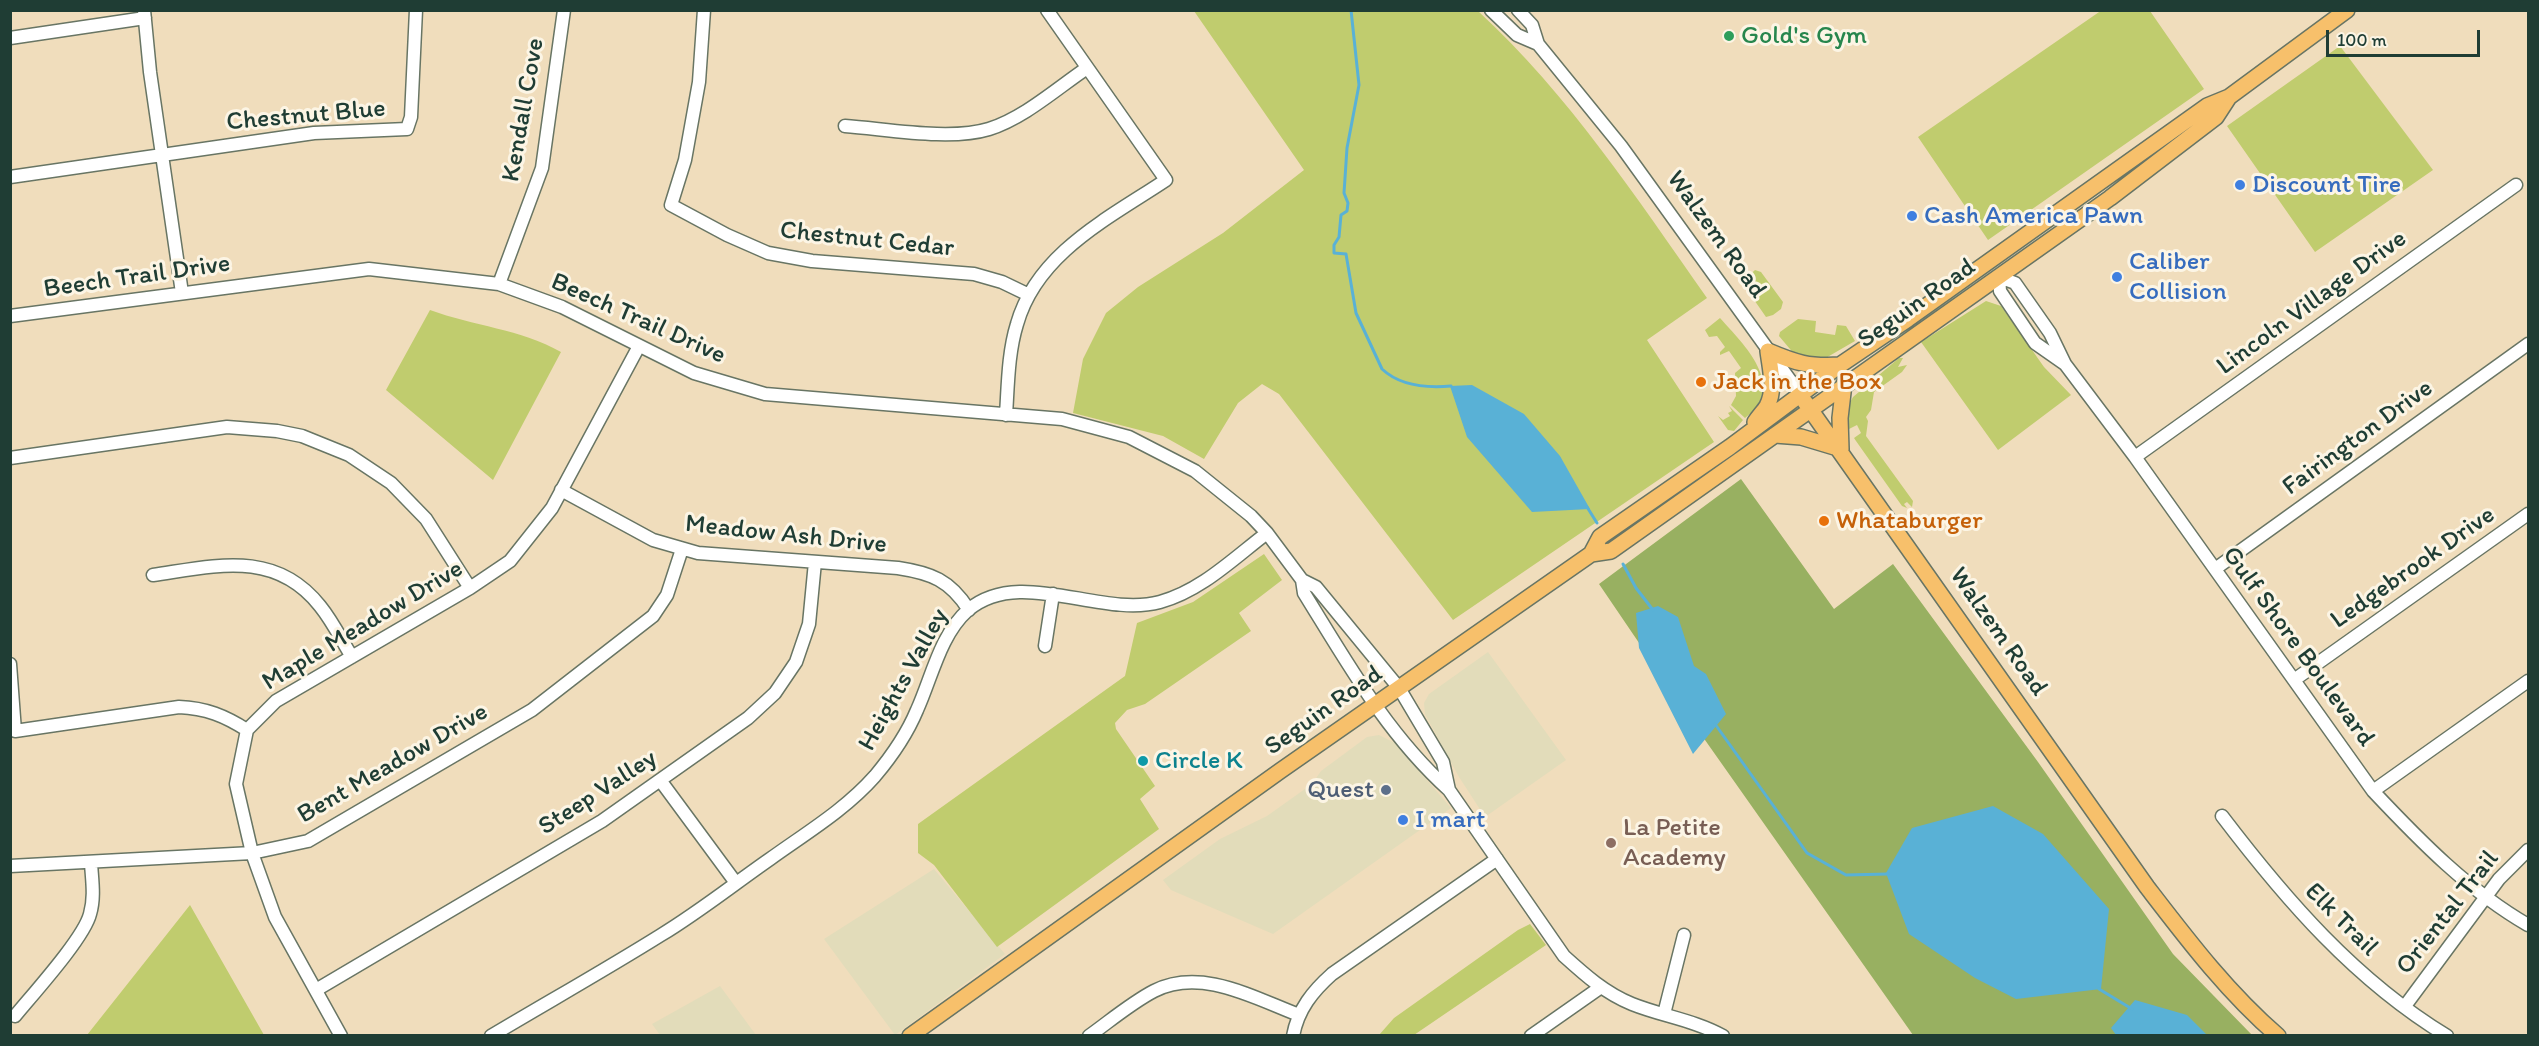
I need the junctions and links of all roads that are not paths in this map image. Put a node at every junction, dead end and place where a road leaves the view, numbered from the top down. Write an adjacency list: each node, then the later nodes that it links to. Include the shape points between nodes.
1 (416, 10): 14 (street, Chestnut Blue, via 411,117 407,129 314,133)
2 (564, 10): 19 (street, Kendall Cove, via 542,168)
3 (704, 10): 22 (street, Chestnut Cedar, via 699,82 685,160 671,205 768,253 812,261 974,274)
4 (1047, 10): 11 (street)
5 (1491, 10): 10 (street, Walzem Road, via 1517,35)
6 (1518, 10): 10 (street, Walzem Road, via 1532,25)
7 (2347, 11): 12 (main road, Seguin Road)
8 (145, 14): 9 (street); 14 (street)
9 (10, 38)
10 (1538, 44): 26 (street, Walzem Road, via 1621,146)
11 (1087, 68): 13 (street, via 1011,120 977,132 952,134); 22 (street, via 1166,180 1068,245)
12 (2229, 97): 17 (main road, Seguin Road, via 2207,106); 18 (main road, Seguin Road, via 2216,117)
13 (845, 126)
14 (162, 155): 15 (street); 21 (street)
15 (10, 177)
16 (2516, 185): 37 (street, Lincoln Village Drive)
17 (2022, 237): 18 (main road, via 2000,267); 20 (main road, Seguin Road)
18 (1999, 277): 20 (main road, via 1979,278); 28 (street, Gulf Shore Boulevard, via 2015,283 2050,333); 28 (street, Gulf Shore Boulevard, via 2000,291 2035,343); 29 (main road, Seguin Road)
19 (499, 284): 21 (street, Beech Trail Drive, via 369,269); 25 (street, Beech Trail Drive, via 562,307)
20 (1951, 288): 27 (main road, Seguin Road)
21 (182, 293): 23 (street, Beech Trail Drive)
22 (1029, 295): 32 (street, via 1013,340)
23 (10, 316)
24 (2529, 344): 44 (street, Fairington Drive)
25 (639, 346): 32 (street, Beech Trail Drive, via 694,374 765,394); 38 (street, Maple Meadow Drive)
26 (1768, 351): 27 (main road, via 1809,366); 30 (street, Walzem Road); 33 (main road, via 1770,397)
27 (1840, 364): 30 (main road, Seguin Road)
28 (2065, 364): 37 (street, Gulf Shore Boulevard)
29 (1844, 384): 31 (main road, Seguin Road); 35 (main road)
30 (1800, 394): 31 (main road, Walzem Road); 33 (main road, Seguin Road)
31 (1810, 408): 34 (main road, Seguin Road); 35 (main road, Walzem Road)
32 (1006, 415): 40 (street, Beech Trail Drive, via 1062,419 1129,437 1195,471)
33 (1749, 432): 42 (main road, Seguin Road, via 1600,537)
34 (1775, 435): 35 (main road, via 1801,437); 42 (main road, Seguin Road, via 1611,551)
35 (1841, 449): 84 (main road, Walzem Road, via 2147,887 2202,958)
36 (10, 458): 47 (street, via 227,427 302,436 349,455 391,483 426,519)
37 (2135, 458): 44 (street, Gulf Shore Boulevard)
38 (561, 490): 41 (street, Meadow Ash Drive, via 632,530); 47 (street, Maple Meadow Drive, via 552,508 510,561)
39 (2529, 514): 53 (street, Ledgebrook Drive)
40 (1267, 533): 46 (street, Beech Trail Drive); 48 (street, Heights Valley, via 1191,590 1160,602 1119,606)
41 (682, 549): 43 (street, Meadow Ash Drive); 63 (street, Bent Meadow Drive, via 667,595 653,616 532,710 308,841)
42 (1591, 554): 55 (main road, Seguin Road)
43 (815, 562): 49 (street, Meadow Ash Drive, via 930,574 949,585); 58 (street, Steep Valley, via 809,624 796,662 783,682 748,718)
44 (2214, 569): 53 (street, Gulf Shore Boulevard)
45 (153, 575): 51 (street, via 235,564 278,573 306,591 321,607)
46 (1302, 580): 55 (street, Beech Trail Drive, via 1316,587); 56 (street, Beech Trail Drive, via 1304,593)
47 (470, 588): 51 (street, Maple Meadow Drive)
48 (1053, 594): 49 (street, Heights Valley, via 1008,593); 50 (street)
49 (969, 610): 67 (street, Heights Valley, via 947,638 916,713 875,776 836,811)
50 (1045, 646)
51 (352, 657): 57 (street, Maple Meadow Drive, via 276,701)
52 (10, 664): 57 (street, via 15,731 179,707 213,712)
53 (2294, 680): 60 (street, Gulf Shore Boulevard)
54 (2529, 681): 60 (street)
55 (1399, 688): 56 (main road, Seguin Road); 59 (street, Beech Trail Drive, via 1443,762)
56 (1374, 706): 59 (street, Beech Trail Drive, via 1426,770); 79 (main road, Seguin Road)
57 (247, 730): 63 (street, via 236,784)
58 (660, 780): 67 (street); 72 (street, Steep Valley, via 602,821)
59 (1449, 790): 64 (street, Beech Trail Drive)
60 (2373, 791): 68 (street, Gulf Shore Boulevard, via 2416,837)
61 (2222, 816): 73 (street, Elk Trail, via 2266,875 2318,932)
62 (2529, 850): 68 (street, Oriental Trail)
63 (252, 853): 65 (street, Bent Meadow Drive); 72 (street, via 275,917)
64 (1497, 859): 71 (street, Beech Trail Drive, via 1564,956); 75 (street, via 1332,974)
65 (91, 863): 66 (street, Bent Meadow Drive); 76 (street, via 90,917)
66 (10, 866)
67 (736, 883): 78 (street, Heights Valley, via 662,934)
68 (2486, 896): 69 (street, Gulf Shore Boulevard); 73 (street, Oriental Trail)
69 (2529, 925)
70 (1684, 935): 74 (street)
71 (1601, 987): 74 (street, Beech Trail Drive, via 1631,1004); 82 (street)
72 (316, 990): 77 (street)
73 (2405, 1006): 85 (street, Elk Trail)
74 (1664, 1014): 83 (street, Beech Trail Drive)
75 (1299, 1015): 80 (street, via 1221,986 1182,983 1153,991); 81 (street)
76 (15, 1016)
77 (341, 1035)
78 (491, 1035)
79 (909, 1035)
80 (1089, 1035)
81 (1293, 1035)
82 (1532, 1035)
83 (1723, 1035)
84 (2278, 1035)
85 (2447, 1035)

